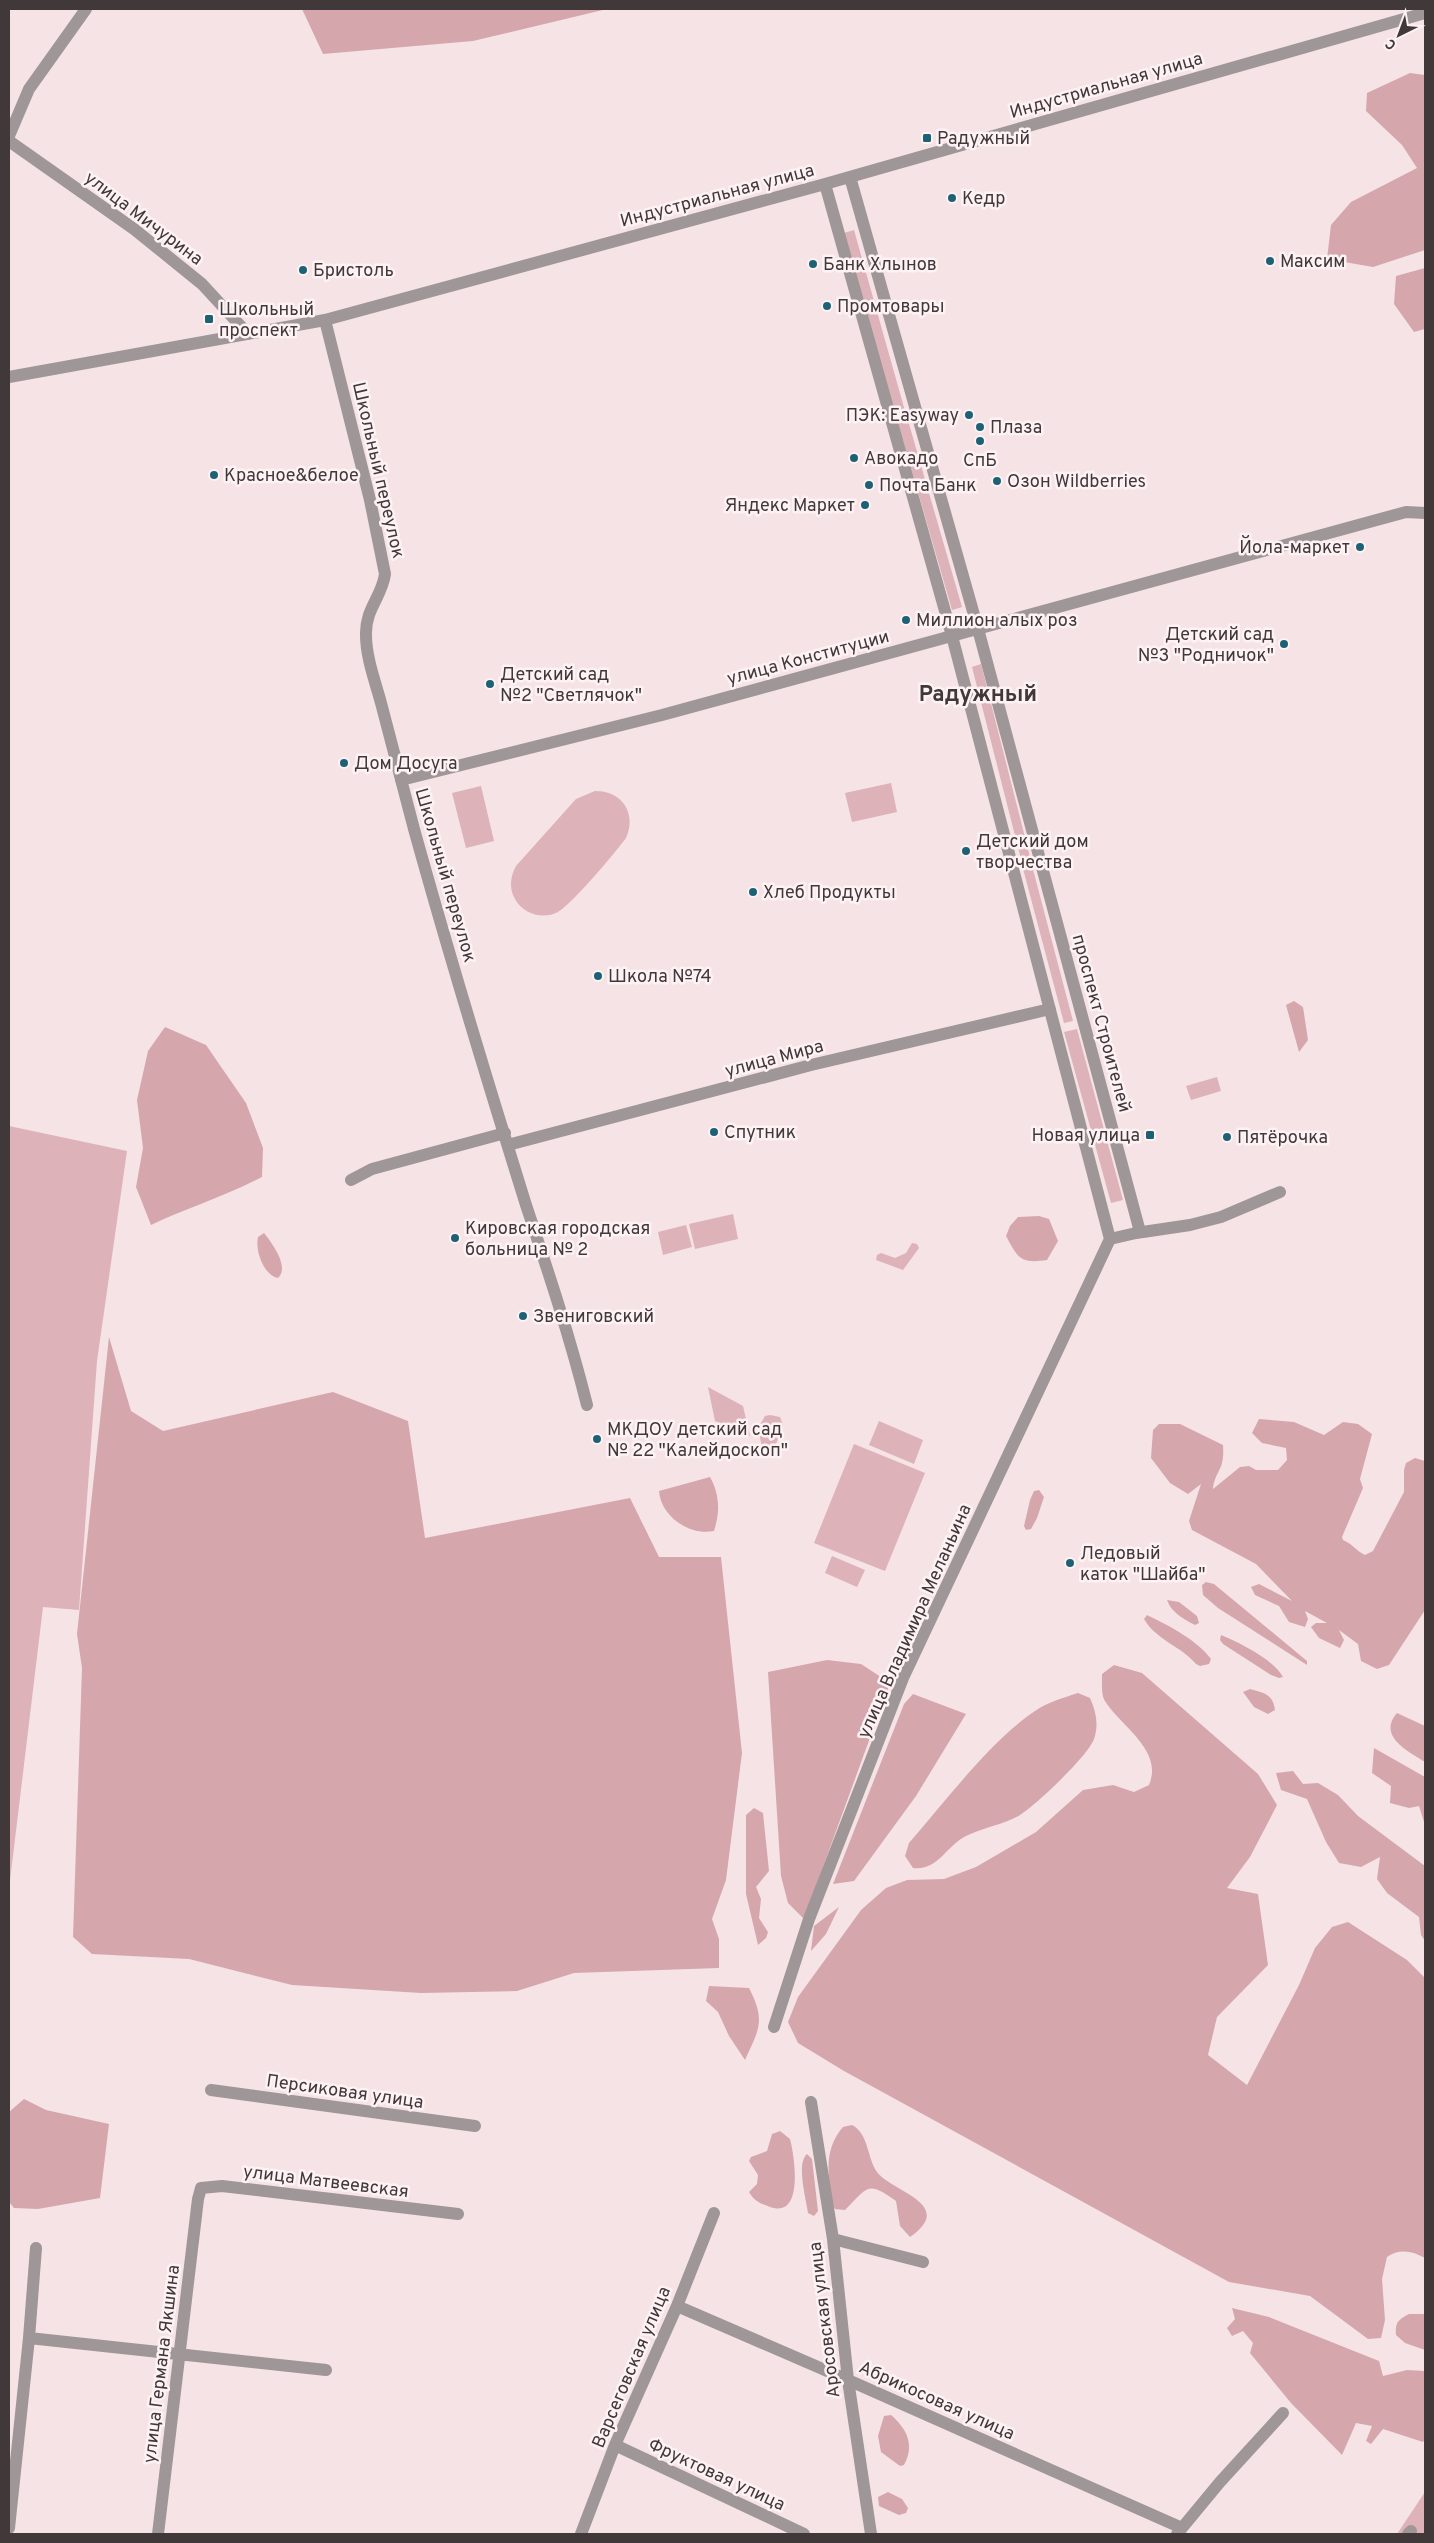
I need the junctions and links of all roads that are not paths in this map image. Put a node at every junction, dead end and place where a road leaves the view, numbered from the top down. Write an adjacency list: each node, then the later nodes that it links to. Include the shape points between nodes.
1 (86, 9): 3 (street, via 30,89)
2 (1425, 13): 5 (street, Индустриальная улица)
3 (9, 136)
4 (9, 141): 8 (street, улица Мичурина, via 134,229 202,284)
5 (850, 177): 6 (street, Индустриальная улица); 11 (street, проспект Строителей)
6 (825, 184): 7 (street, Индустриальная улица); 12 (street)
7 (324, 320): 8 (street, Индустриальная улица); 13 (street, Школьный переулок, via 370,500 385,574 383,586 368,617 366,636)
8 (248, 334): 9 (street, Индустриальная улица)
9 (9, 377)
10 (1425, 512): 11 (street, улица Конституции, via 1406,512)
11 (978, 629): 12 (street, улица Конституции); 18 (street, проспект Строителей, via 1139,1228)
12 (952, 636): 13 (street, улица Конституции, via 662,715); 14 (street)
13 (401, 780): 15 (street, Школьный переулок)
14 (1050, 1009): 15 (street, улица Мира); 19 (street)
15 (506, 1139): 16 (street, улица Мира, via 372,1169); 20 (street, Школьный переулок, via 562,1312)
16 (351, 1180)
17 (1280, 1192): 18 (street, via 1221,1217)
18 (1136, 1233): 19 (street)
19 (1110, 1239): 21 (street, улица Владимира Меланьина, via 903,1678 809,1919)
20 (587, 1405)
21 (774, 2027)
22 (210, 2090): 24 (street, Персиковая улица)
23 (811, 2102): 28 (street, Аросовская улица)
24 (474, 2126)
25 (198, 2199): 27 (street, улица Матвеевская, via 201,2188 222,2186); 33 (street, улица Германа Якшина)
26 (714, 2213): 31 (street, Варсеговская улица)
27 (458, 2214)
28 (833, 2239): 30 (street); 35 (street, Аросовская улица)
29 (36, 2248): 32 (street)
30 (923, 2262)
31 (677, 2306): 35 (street, Абрикосовая улица); 37 (street, Варсеговская улица)
32 (29, 2338): 33 (street); 38 (street)
33 (180, 2353): 34 (street); 40 (street, улица Германа Якшина)
34 (326, 2370)
35 (848, 2380): 39 (street, Абрикосовая улица); 43 (street, Аросовская улица)
36 (1283, 2413): 39 (street)
37 (616, 2445): 41 (street, Варсеговская улица); 42 (street, Фруктовая улица)
38 (9, 2528)
39 (1179, 2531)
40 (158, 2534)
41 (581, 2534)
42 (804, 2534)
43 (871, 2534)

